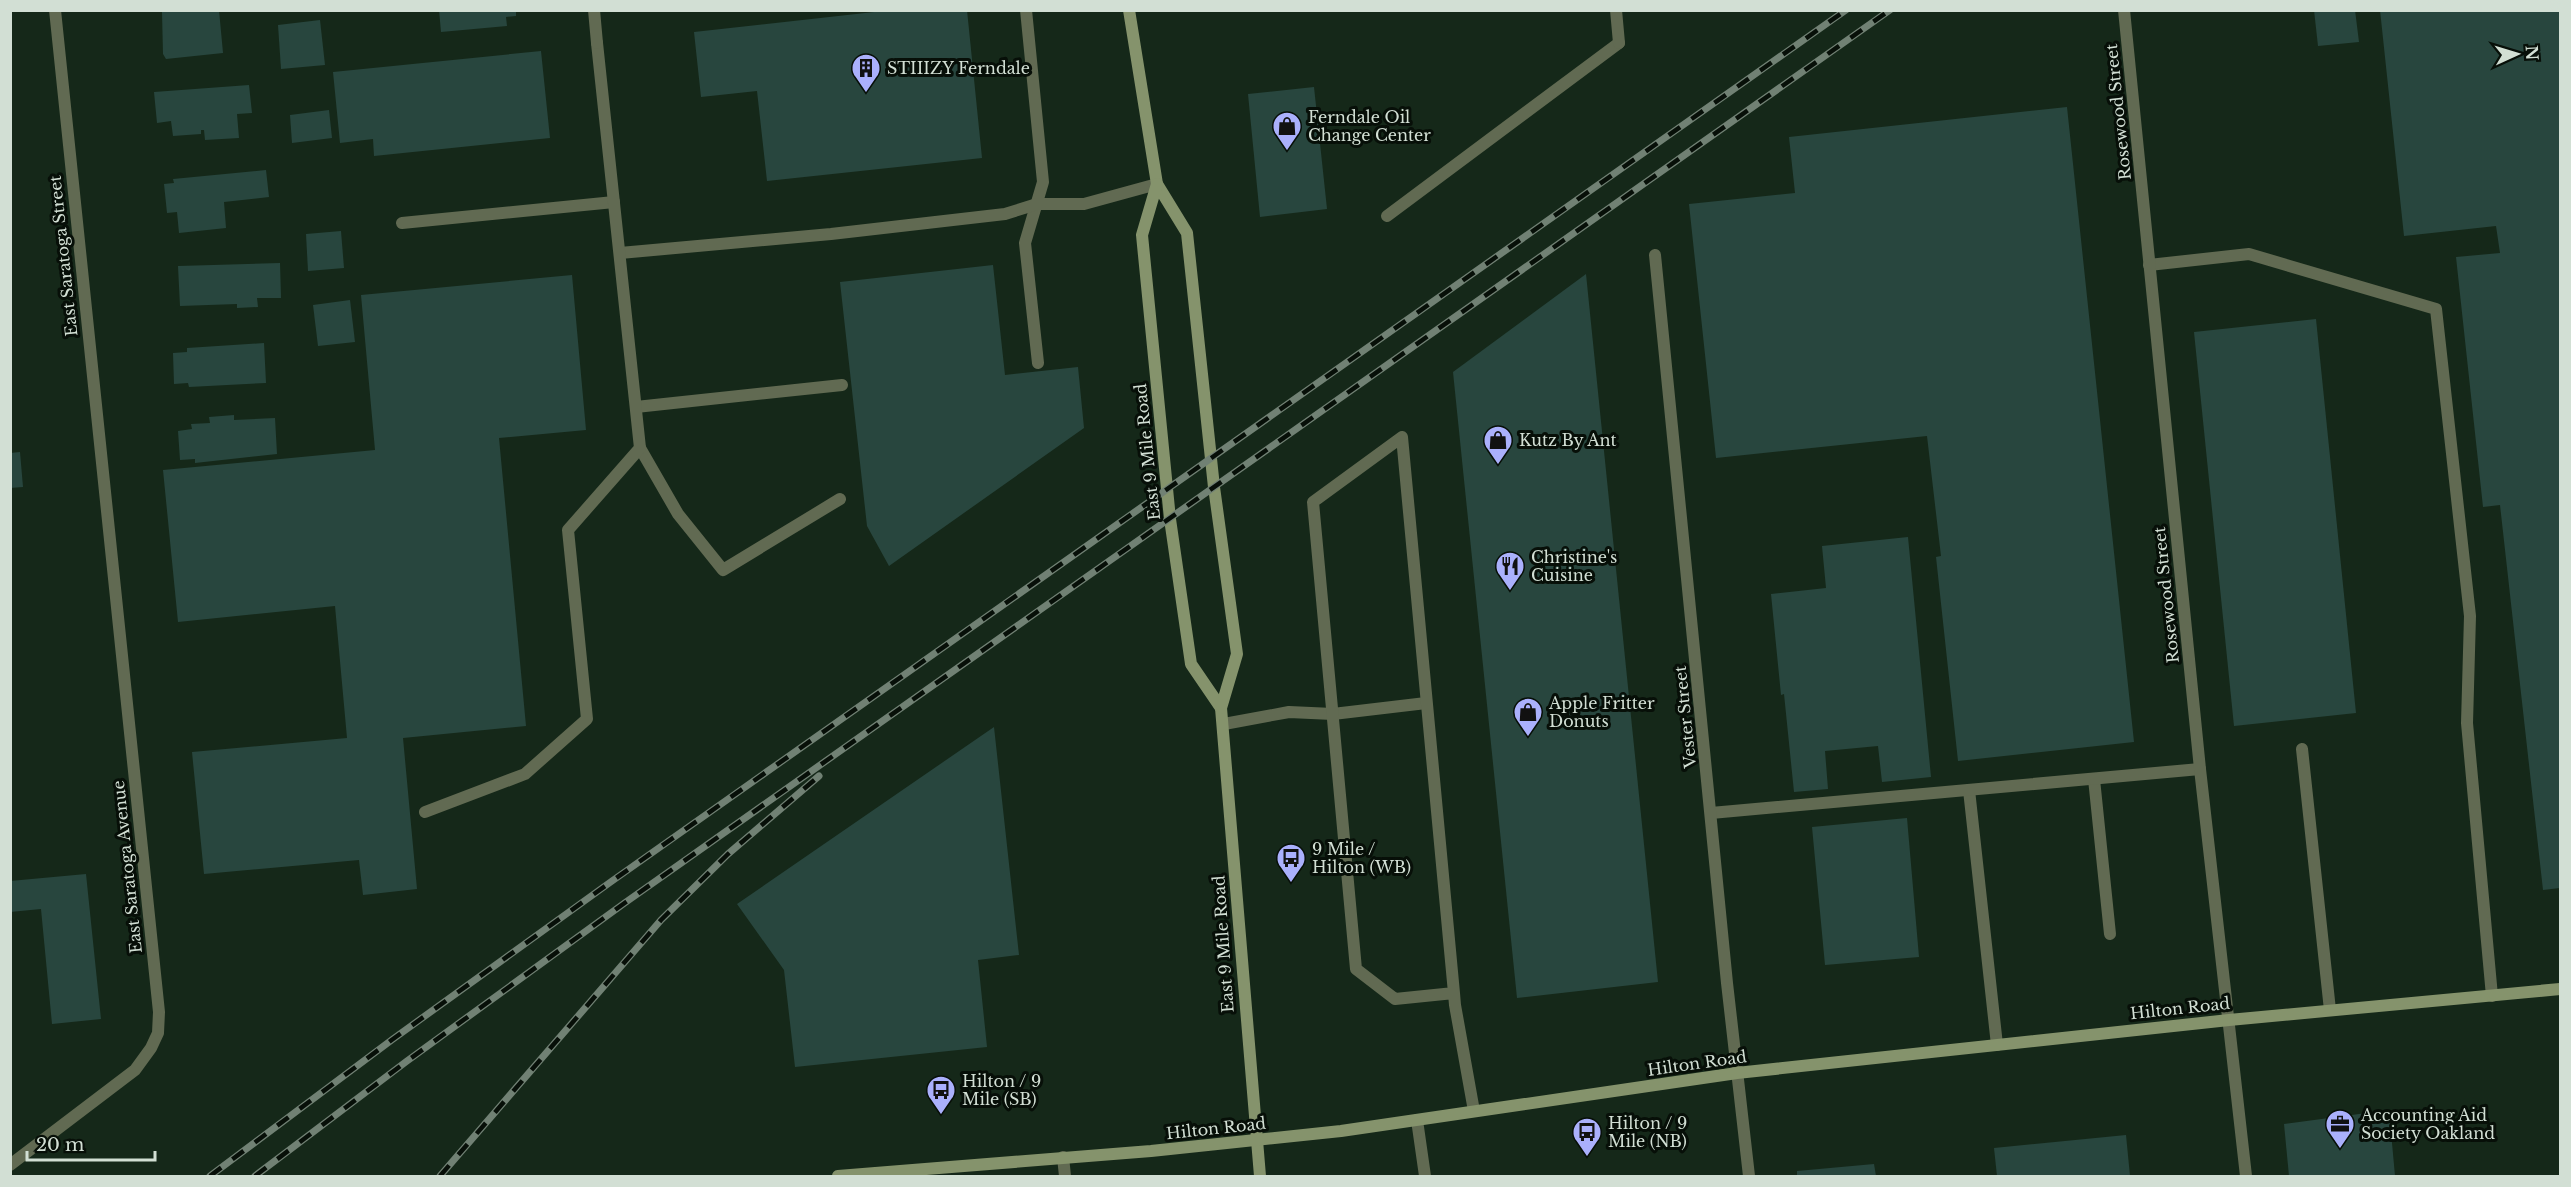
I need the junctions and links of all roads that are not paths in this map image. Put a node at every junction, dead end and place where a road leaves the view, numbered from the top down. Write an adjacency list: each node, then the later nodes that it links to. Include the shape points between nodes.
1 (55, 10): 19 (street, East Saratoga Street)
2 (594, 10): 8 (street)
3 (1026, 10): 9 (street, via 1043,182)
4 (1129, 10): 7 (street, East 9 Mile Road)
5 (1616, 10): 10 (street, via 1619,43)
6 (2124, 10): 14 (street, Rosewood Street)
7 (1157, 184): 9 (street, via 1084,204); 22 (street, East 9 Mile Road, via 1187,233 1214,488 1237,654); 22 (street, East 9 Mile Road, via 1142,235 1170,519 1191,664)
8 (614, 202): 11 (street); 12 (street)
9 (1037, 204): 12 (street, via 1005,214); 15 (street, via 1025,243)
10 (1387, 216)
11 (402, 223)
12 (620, 253): 17 (street)
13 (1655, 255): 30 (street, Vester Street)
14 (2149, 265): 26 (street, Rosewood Street); 34 (street, via 2248,254 2436,309 2470,616 2467,723)
15 (1038, 363)
16 (842, 385): 17 (street)
17 (636, 407): 18 (street)
18 (640, 448): 20 (street, via 678,514 723,570); 29 (street, via 568,530 587,719 525,774)
19 (105, 498): 43 (street, East Saratoga Avenue, via 159,1012 158,1033 135,1070)
20 (840, 499)
21 (1426, 703): 23 (street); 23 (street, via 1402,437 1313,501); 33 (street)
22 (1221, 708): 24 (street, East 9 Mile Road)
23 (1333, 714): 24 (street, via 1289,712); 33 (street, via 1356,969 1395,999)
24 (1224, 724): 41 (street, East 9 Mile Road)
25 (2302, 749): 35 (street)
26 (2200, 769): 27 (street); 36 (street, Rosewood Street)
27 (2094, 779): 28 (street); 31 (street)
28 (1969, 790): 30 (street); 37 (street)
29 (424, 812)
30 (1711, 813): 38 (street, Vester Street)
31 (2110, 934)
32 (2560, 989): 34 (street, Hilton Road)
33 (1454, 993): 39 (street)
34 (2492, 996): 35 (street, Hilton Road)
35 (2330, 1010): 36 (street, Hilton Road)
36 (2229, 1020): 37 (street, Hilton Road); 50 (street, Rosewood Street)
37 (1997, 1045): 38 (street, Hilton Road)
38 (1737, 1073): 39 (street, Hilton Road); 49 (street, Vester Street)
39 (1474, 1111): 40 (street, Hilton Road)
40 (1417, 1120): 41 (street, Hilton Road); 48 (street)
41 (1257, 1140): 42 (street, Hilton Road); 47 (street, East 9 Mile Road)
42 (1063, 1157): 44 (street, Hilton Road); 46 (street)
43 (10, 1165)
44 (902, 1174): 45 (street, Hilton Road)
45 (838, 1176)
46 (1065, 1176)
47 (1260, 1176)
48 (1425, 1176)
49 (1749, 1176)
50 (2246, 1176)

